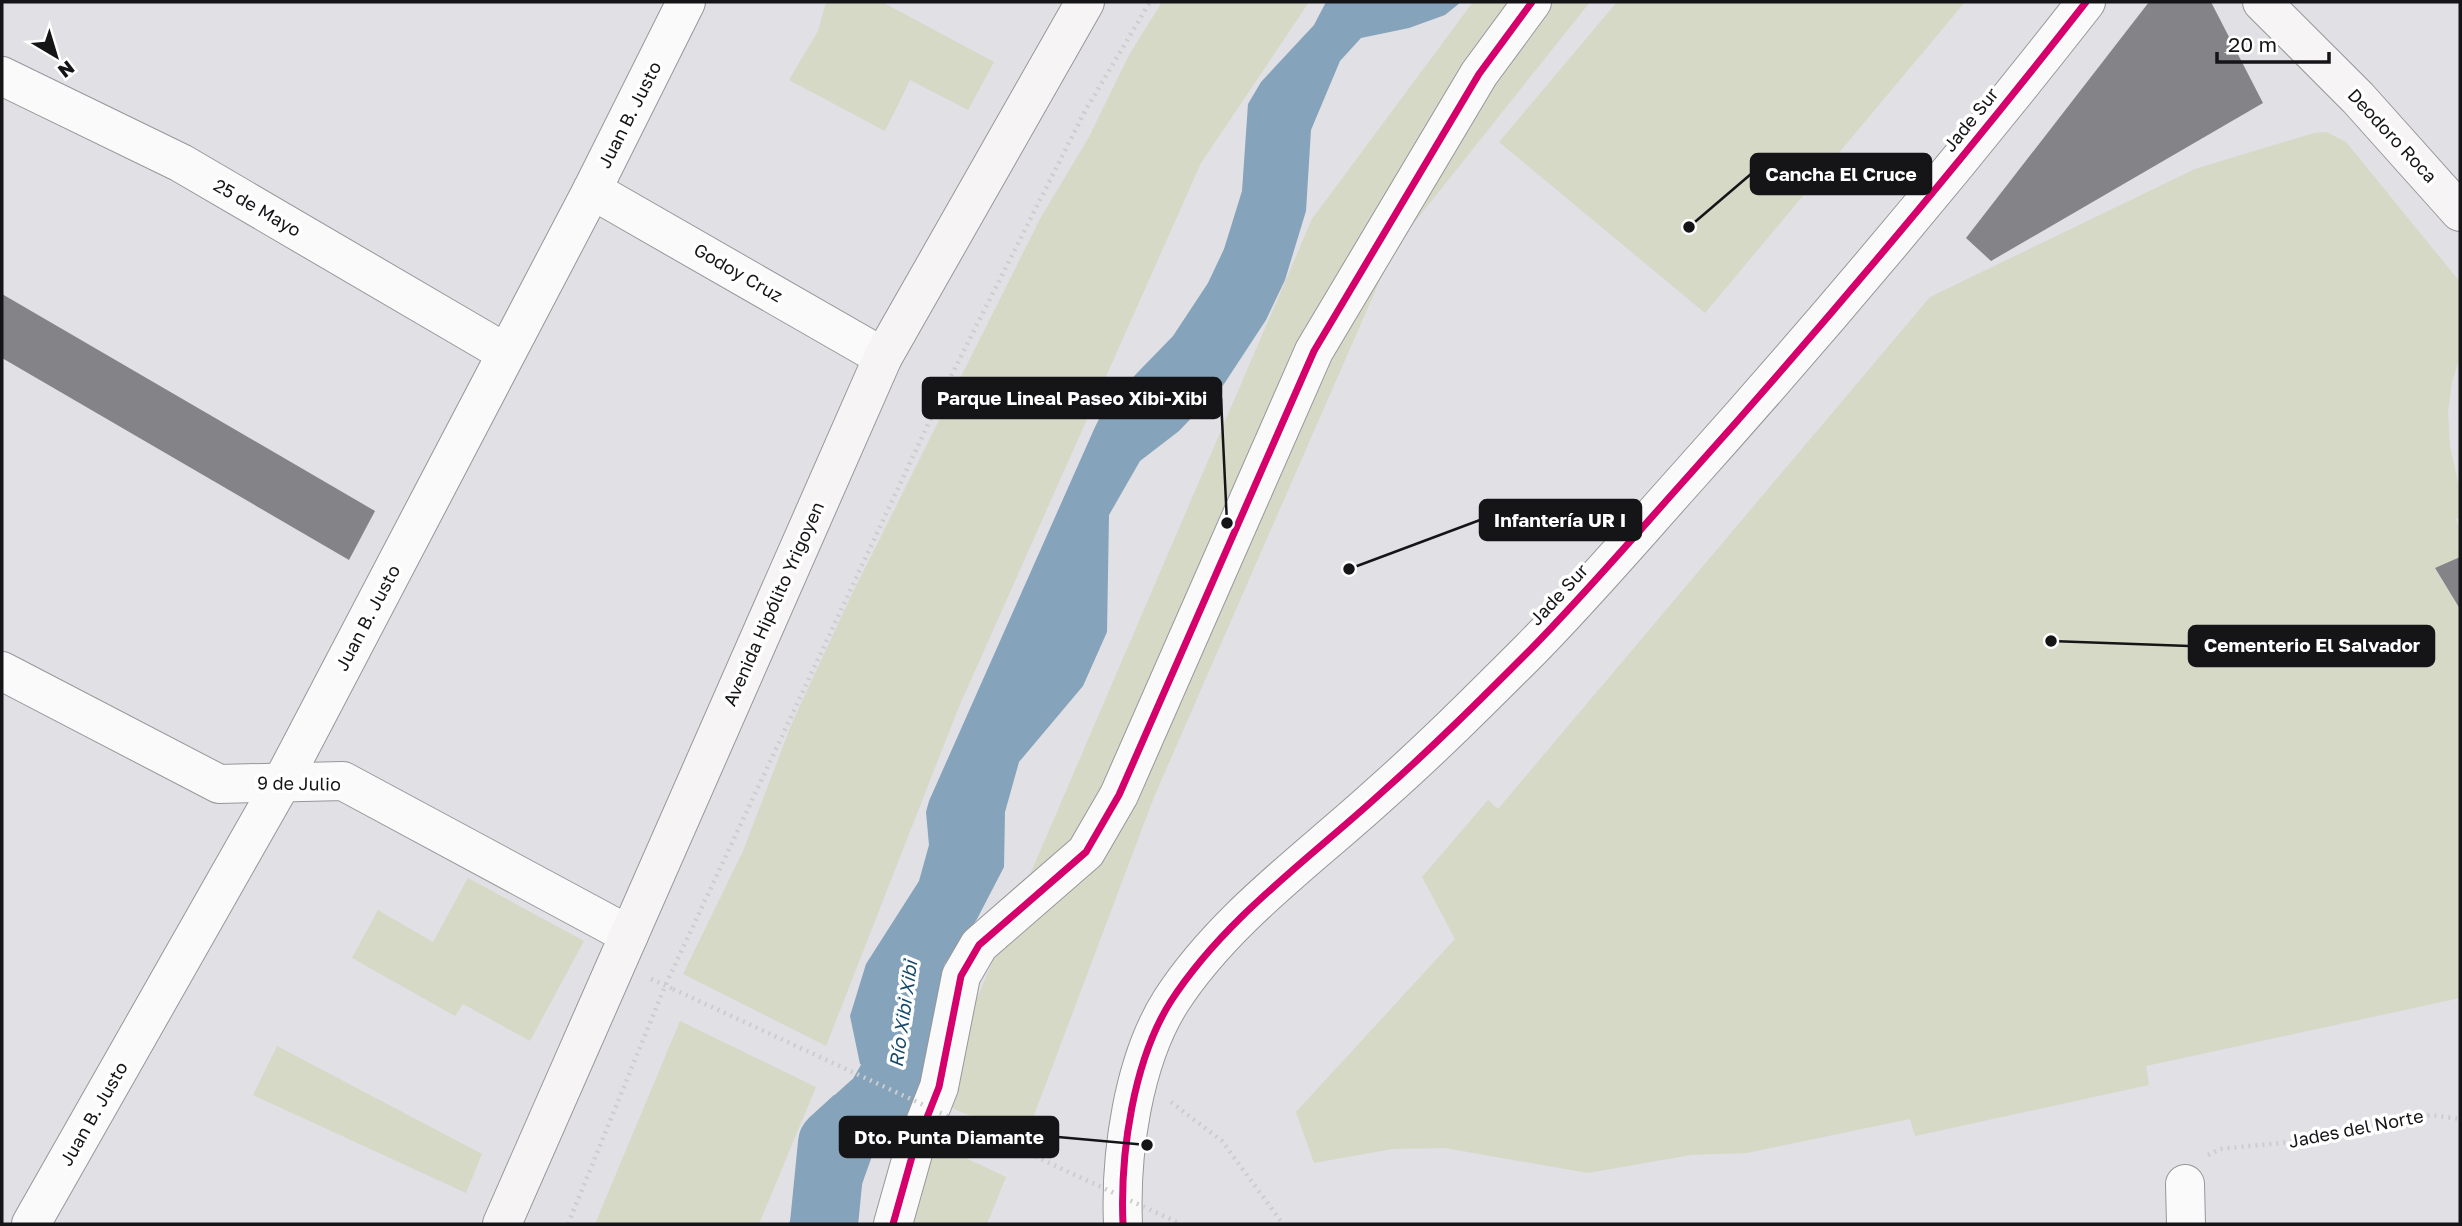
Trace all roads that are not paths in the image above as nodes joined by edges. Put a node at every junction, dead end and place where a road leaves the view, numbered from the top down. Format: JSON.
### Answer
{"nodes":[{"id":1,"x":686,"y":2,"type":"edge"},
{"id":2,"x":1085,"y":2,"type":"edge"},
{"id":3,"x":1532,"y":2,"type":"edge"},
{"id":4,"x":2086,"y":2,"type":"edge"},
{"id":5,"x":2262,"y":2,"type":"edge"},
{"id":6,"x":2,"y":76,"type":"edge"},
{"id":7,"x":592,"y":190,"type":"junction"},
{"id":8,"x":2460,"y":212,"type":"edge"},
{"id":9,"x":506,"y":353,"type":"junction"},
{"id":10,"x":883,"y":357,"type":"junction"},
{"id":11,"x":2,"y":671,"type":"edge"},
{"id":12,"x":282,"y":782,"type":"junction"},
{"id":13,"x":629,"y":935,"type":"junction"},
{"id":14,"x":2185,"y":1184,"type":"road end"},
{"id":15,"x":31,"y":1224,"type":"edge"},
{"id":16,"x":502,"y":1224,"type":"edge"},
{"id":17,"x":893,"y":1224,"type":"edge"},
{"id":18,"x":1123,"y":1224,"type":"edge"},
{"id":19,"x":2186,"y":1224,"type":"edge"}],
"edges":[{"from":1,"to":7,"type":"street","name":"Juan B. Justo"},
{"from":2,"to":10,"type":"main road","name":"Avenida Hipólito Yrigoyen"},
{"from":3,"to":17,"type":"street"},
{"from":4,"to":18,"type":"street","name":"Jade Sur"},
{"from":5,"to":8,"type":"main road","name":"Deodoro Roca"},
{"from":6,"to":9,"type":"street","name":"25 de Mayo"},
{"from":7,"to":9,"type":"street","name":"Juan B. Justo"},
{"from":7,"to":10,"type":"street","name":"Godoy Cruz"},
{"from":9,"to":12,"type":"street","name":"Juan B. Justo"},
{"from":10,"to":13,"type":"main road","name":"Avenida Hipólito Yrigoyen"},
{"from":11,"to":12,"type":"street","name":"9 de Julio"},
{"from":12,"to":13,"type":"street","name":"9 de Julio"},
{"from":12,"to":15,"type":"street","name":"Juan B. Justo"},
{"from":13,"to":16,"type":"main road","name":"Avenida Hipólito Yrigoyen"},
{"from":14,"to":19,"type":"street"}]}
